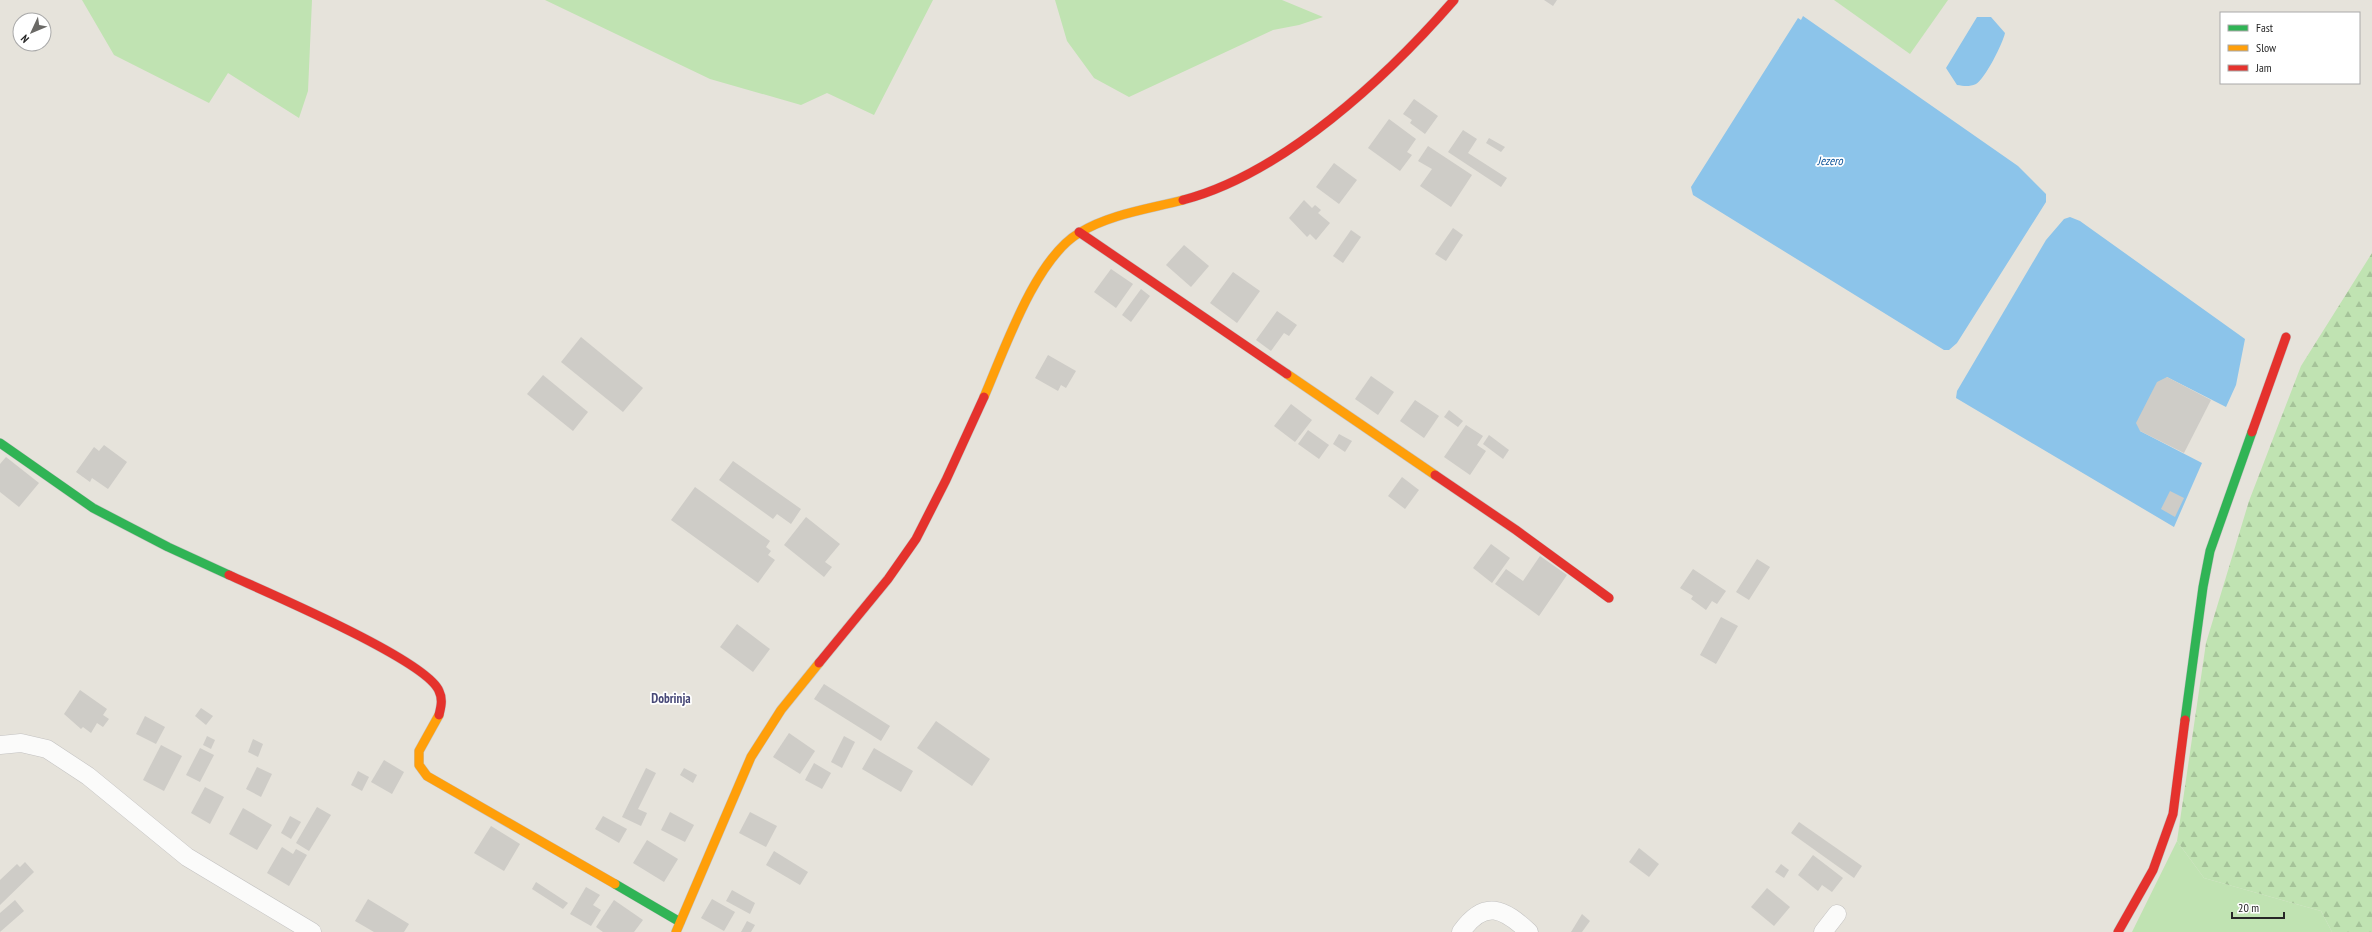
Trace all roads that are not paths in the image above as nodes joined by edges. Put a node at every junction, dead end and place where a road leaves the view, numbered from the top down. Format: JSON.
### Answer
{"nodes":[{"id":1,"x":1454,"y":0,"type":"edge"},
{"id":2,"x":1079,"y":232,"type":"junction"},
{"id":3,"x":2286,"y":337,"type":"dead end"},
{"id":4,"x":0,"y":443,"type":"edge"},
{"id":5,"x":1609,"y":598,"type":"dead end"},
{"id":6,"x":0,"y":745,"type":"edge"},
{"id":7,"x":1837,"y":914,"type":"dead end"},
{"id":8,"x":680,"y":922,"type":"junction"},
{"id":9,"x":312,"y":932,"type":"edge"},
{"id":10,"x":676,"y":932,"type":"edge"},
{"id":11,"x":1461,"y":932,"type":"edge"},
{"id":12,"x":1530,"y":932,"type":"edge"},
{"id":13,"x":1823,"y":932,"type":"edge"},
{"id":14,"x":2118,"y":932,"type":"edge"}],
"edges":[{"from":1,"to":2,"type":"street"},
{"from":2,"to":5,"type":"street"},
{"from":2,"to":8,"type":"street"},
{"from":3,"to":14,"type":"street"},
{"from":4,"to":8,"type":"street"},
{"from":6,"to":9,"type":"street"},
{"from":7,"to":13,"type":"street"},
{"from":8,"to":10,"type":"street"},
{"from":11,"to":12,"type":"street"}]}
